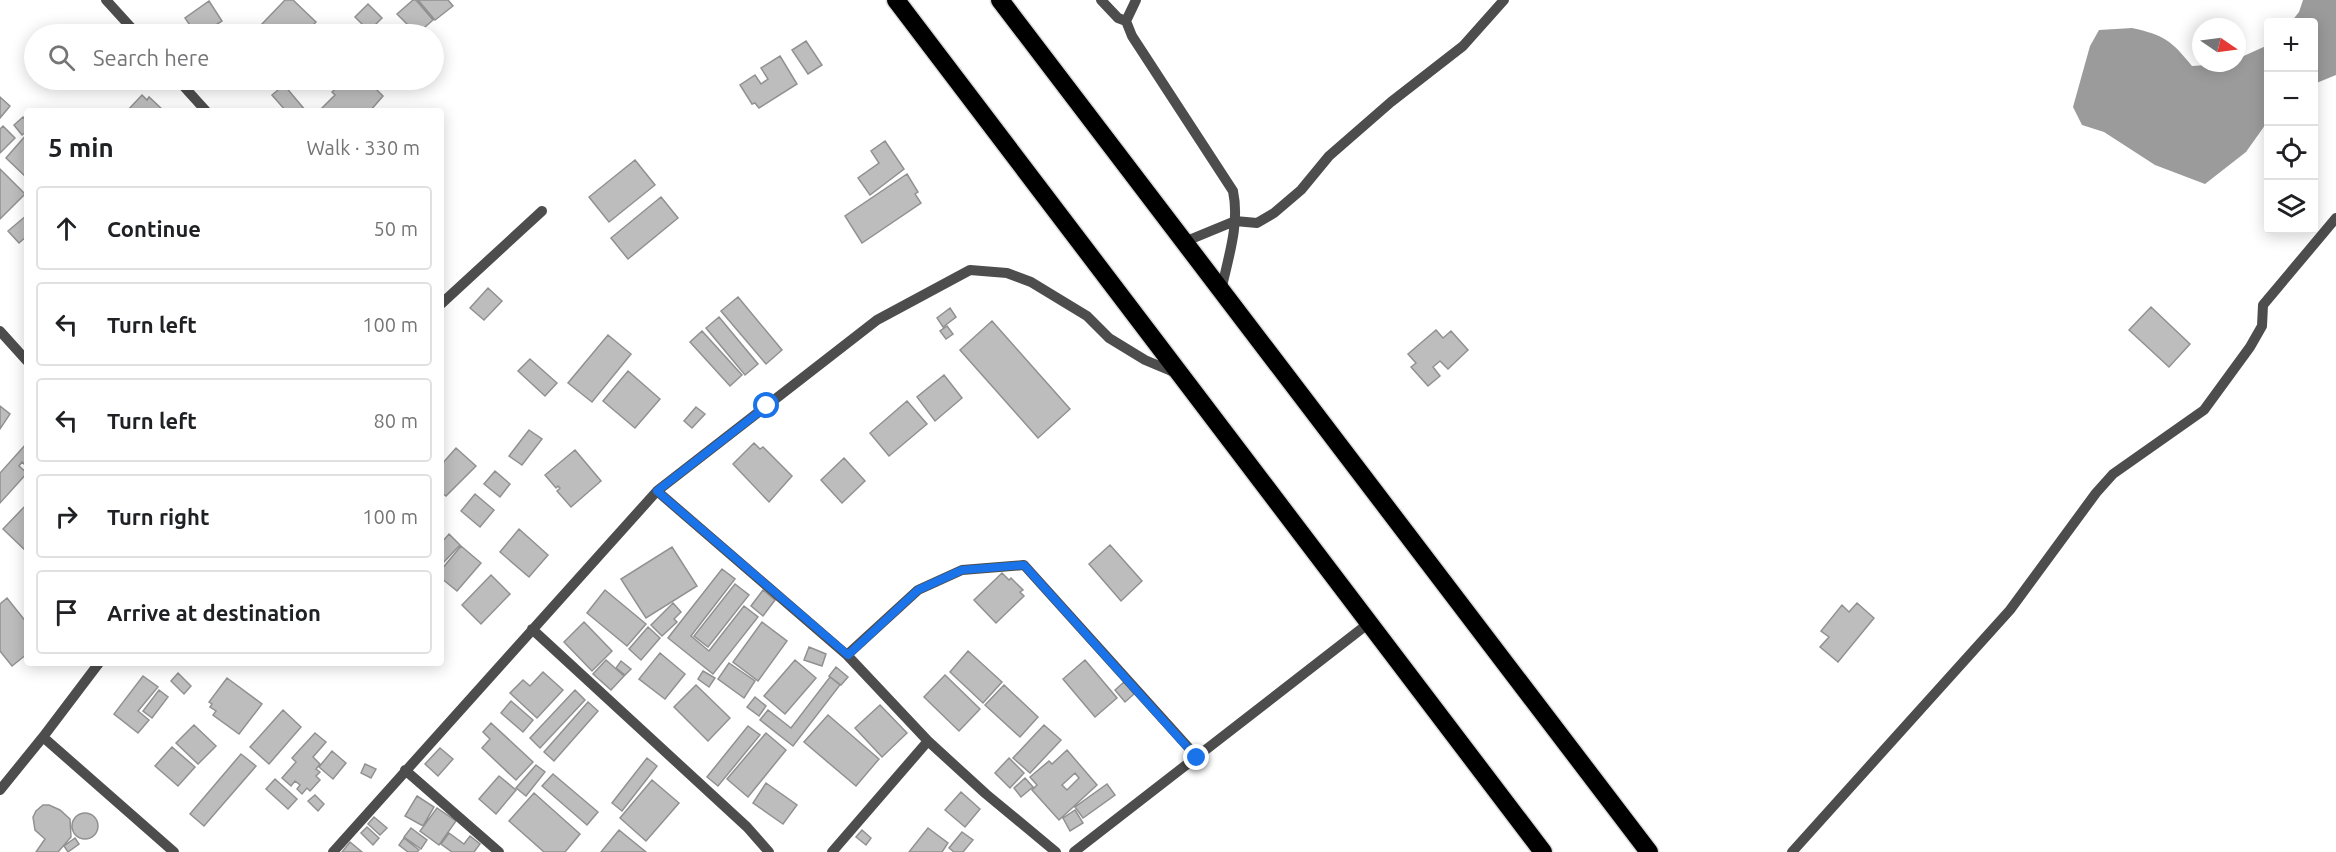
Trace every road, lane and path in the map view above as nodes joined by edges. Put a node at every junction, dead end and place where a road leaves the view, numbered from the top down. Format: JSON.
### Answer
{"nodes":[{"id":1,"x":106,"y":0,"type":"edge"},
{"id":2,"x":896,"y":0,"type":"edge"},
{"id":3,"x":1000,"y":0,"type":"edge"},
{"id":4,"x":1101,"y":0,"type":"edge"},
{"id":5,"x":1136,"y":0,"type":"edge"},
{"id":6,"x":1504,"y":0,"type":"edge"},
{"id":7,"x":1126,"y":21,"type":"junction"},
{"id":8,"x":128,"y":24,"type":"edge"},
{"id":9,"x":187,"y":90,"type":"edge"},
{"id":10,"x":203,"y":108,"type":"edge"},
{"id":11,"x":542,"y":211,"type":"dead end"},
{"id":12,"x":2336,"y":218,"type":"edge"},
{"id":13,"x":1235,"y":221,"type":"junction"},
{"id":14,"x":1184,"y":242,"type":"junction"},
{"id":15,"x":1221,"y":291,"type":"junction"},
{"id":16,"x":444,"y":301,"type":"edge"},
{"id":17,"x":0,"y":331,"type":"edge"},
{"id":18,"x":24,"y":358,"type":"edge"},
{"id":19,"x":1182,"y":376,"type":"junction"},
{"id":20,"x":657,"y":491,"type":"junction"},
{"id":21,"x":1369,"y":623,"type":"junction"},
{"id":22,"x":532,"y":629,"type":"junction"},
{"id":23,"x":848,"y":655,"type":"junction"},
{"id":24,"x":97,"y":666,"type":"edge"},
{"id":25,"x":43,"y":738,"type":"junction"},
{"id":26,"x":928,"y":741,"type":"junction"},
{"id":27,"x":1197,"y":758,"type":"junction"},
{"id":28,"x":405,"y":770,"type":"junction"},
{"id":29,"x":0,"y":790,"type":"edge"},
{"id":30,"x":174,"y":852,"type":"edge"},
{"id":31,"x":333,"y":852,"type":"edge"},
{"id":32,"x":499,"y":852,"type":"edge"},
{"id":33,"x":769,"y":852,"type":"edge"},
{"id":34,"x":832,"y":852,"type":"edge"},
{"id":35,"x":1056,"y":852,"type":"edge"},
{"id":36,"x":1074,"y":852,"type":"edge"},
{"id":37,"x":1543,"y":852,"type":"edge"},
{"id":38,"x":1649,"y":852,"type":"edge"},
{"id":39,"x":1792,"y":852,"type":"edge"}],
"edges":[{"from":1,"to":8,"type":"street"},
{"from":2,"to":19,"type":"highway"},
{"from":3,"to":14,"type":"highway"},
{"from":4,"to":7,"type":"street"},
{"from":5,"to":7,"type":"street"},
{"from":6,"to":13,"type":"street"},
{"from":7,"to":13,"type":"street"},
{"from":9,"to":10,"type":"street"},
{"from":11,"to":16,"type":"street"},
{"from":12,"to":39,"type":"street"},
{"from":13,"to":14,"type":"street"},
{"from":13,"to":15,"type":"street"},
{"from":14,"to":15,"type":"highway"},
{"from":15,"to":38,"type":"highway"},
{"from":17,"to":18,"type":"street"},
{"from":19,"to":20,"type":"street"},
{"from":19,"to":21,"type":"highway"},
{"from":20,"to":22,"type":"street"},
{"from":20,"to":23,"type":"street"},
{"from":21,"to":27,"type":"street"},
{"from":21,"to":37,"type":"highway"},
{"from":22,"to":28,"type":"street"},
{"from":22,"to":33,"type":"street"},
{"from":23,"to":26,"type":"street"},
{"from":23,"to":27,"type":"street"},
{"from":24,"to":25,"type":"street"},
{"from":25,"to":29,"type":"street"},
{"from":25,"to":30,"type":"street"},
{"from":26,"to":34,"type":"street"},
{"from":26,"to":35,"type":"street"},
{"from":27,"to":36,"type":"street"},
{"from":28,"to":31,"type":"street"},
{"from":28,"to":32,"type":"street"}]}
